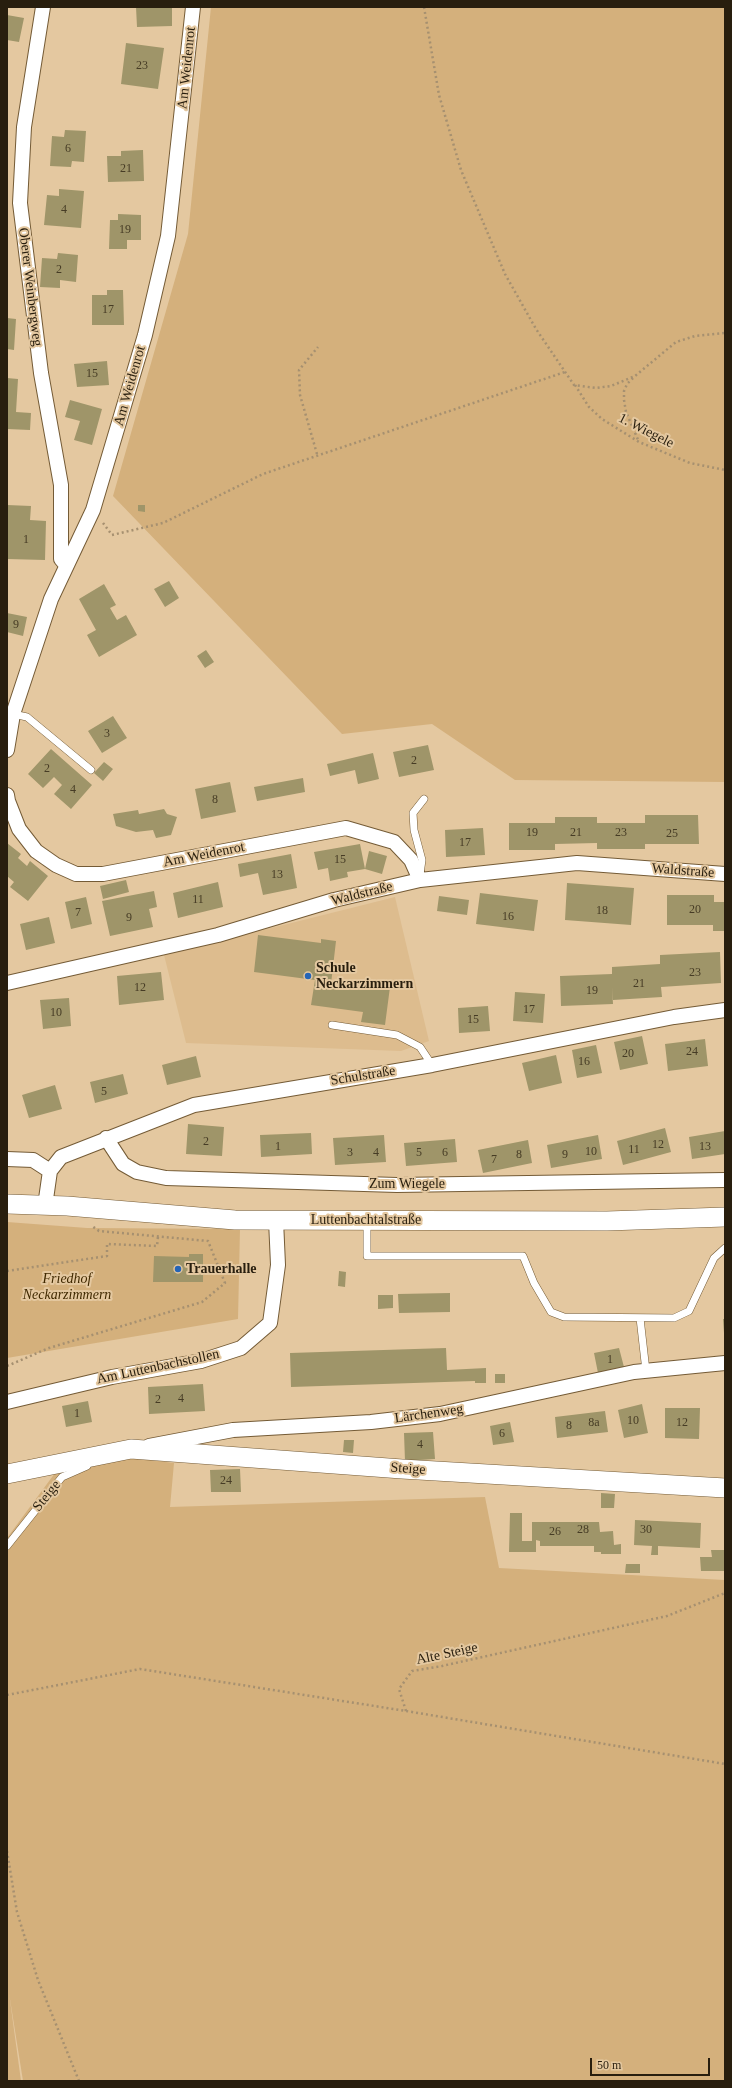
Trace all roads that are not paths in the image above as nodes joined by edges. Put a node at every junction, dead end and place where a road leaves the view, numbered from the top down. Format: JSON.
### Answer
{"nodes":[{"id":1,"x":42,"y":7,"type":"edge"},
{"id":2,"x":193,"y":7,"type":"edge"},
{"id":3,"x":66,"y":565,"type":"junction"},
{"id":4,"x":13,"y":714,"type":"junction"},
{"id":5,"x":7,"y":750,"type":"edge"},
{"id":6,"x":90,"y":770,"type":"dead end"},
{"id":7,"x":7,"y":795,"type":"edge"},
{"id":8,"x":424,"y":800,"type":"dead end"},
{"id":9,"x":725,"y":874,"type":"edge"},
{"id":10,"x":420,"y":880,"type":"junction"},
{"id":11,"x":7,"y":983,"type":"edge"},
{"id":12,"x":725,"y":1010,"type":"edge"},
{"id":13,"x":332,"y":1025,"type":"dead end"},
{"id":14,"x":432,"y":1065,"type":"junction"},
{"id":15,"x":106,"y":1138,"type":"junction"},
{"id":16,"x":7,"y":1159,"type":"edge"},
{"id":17,"x":50,"y":1171,"type":"junction"},
{"id":18,"x":725,"y":1180,"type":"edge"},
{"id":19,"x":7,"y":1204,"type":"edge"},
{"id":20,"x":45,"y":1206,"type":"junction"},
{"id":21,"x":725,"y":1217,"type":"edge"},
{"id":22,"x":276,"y":1220,"type":"junction"},
{"id":23,"x":368,"y":1220,"type":"junction"},
{"id":24,"x":725,"y":1248,"type":"edge"},
{"id":25,"x":640,"y":1318,"type":"junction"},
{"id":26,"x":725,"y":1363,"type":"edge"},
{"id":27,"x":646,"y":1371,"type":"junction"},
{"id":28,"x":7,"y":1402,"type":"edge"},
{"id":29,"x":131,"y":1449,"type":"junction"},
{"id":30,"x":93,"y":1456,"type":"junction"},
{"id":31,"x":7,"y":1474,"type":"edge"},
{"id":32,"x":725,"y":1488,"type":"edge"},
{"id":33,"x":7,"y":1546,"type":"edge"}],
"edges":[{"from":1,"to":3,"type":"street","name":"Oberer Weinbergweg"},
{"from":2,"to":3,"type":"street","name":"Am Weidenrot"},
{"from":3,"to":4,"type":"street","name":"Am Weidenrot"},
{"from":4,"to":5,"type":"street","name":"Am Weidenrot"},
{"from":4,"to":6,"type":"lane"},
{"from":7,"to":10,"type":"street","name":"Am Weidenrot"},
{"from":8,"to":10,"type":"lane"},
{"from":9,"to":10,"type":"street","name":"Waldstraße"},
{"from":10,"to":11,"type":"street","name":"Waldstraße"},
{"from":12,"to":14,"type":"street","name":"Schulstraße"},
{"from":13,"to":14,"type":"lane"},
{"from":14,"to":15,"type":"street","name":"Schulstraße"},
{"from":15,"to":17,"type":"street","name":"Schulstraße"},
{"from":15,"to":18,"type":"street","name":"Zum Wiegele"},
{"from":16,"to":17,"type":"street"},
{"from":17,"to":20,"type":"street"},
{"from":19,"to":20,"type":"street","name":"Luttenbachtalstraße"},
{"from":20,"to":22,"type":"street","name":"Luttenbachtalstraße"},
{"from":21,"to":23,"type":"street","name":"Luttenbachtalstraße"},
{"from":22,"to":23,"type":"street","name":"Luttenbachtalstraße"},
{"from":22,"to":28,"type":"street","name":"Am Luttenbachstollen"},
{"from":23,"to":25,"type":"lane"},
{"from":24,"to":25,"type":"lane"},
{"from":25,"to":27,"type":"lane"},
{"from":26,"to":27,"type":"street","name":"Lärchenweg"},
{"from":27,"to":29,"type":"street","name":"Lärchenweg"},
{"from":29,"to":30,"type":"street","name":"Steige"},
{"from":29,"to":32,"type":"street","name":"Steige"},
{"from":30,"to":31,"type":"street","name":"Steige"},
{"from":30,"to":33,"type":"lane","name":"Steige"}]}
